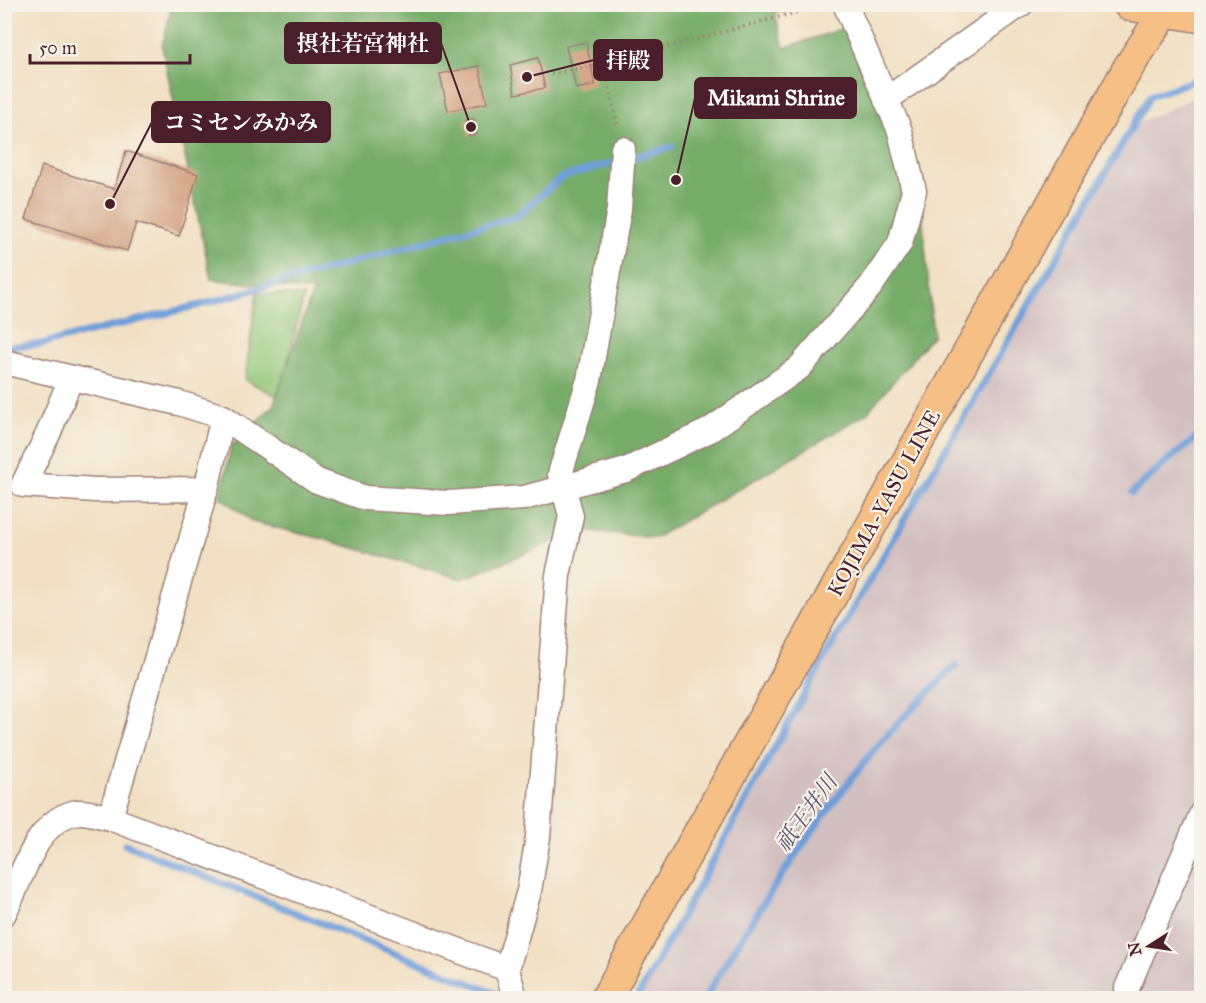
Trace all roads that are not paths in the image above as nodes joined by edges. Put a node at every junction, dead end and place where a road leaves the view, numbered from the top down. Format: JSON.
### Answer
{"nodes":[{"id":1,"x":845,"y":4,"type":"edge"},
{"id":2,"x":1021,"y":4,"type":"edge"},
{"id":3,"x":1130,"y":4,"type":"edge"},
{"id":4,"x":1168,"y":8,"type":"edge"},
{"id":5,"x":1202,"y":16,"type":"edge"},
{"id":6,"x":886,"y":100,"type":"junction"},
{"id":7,"x":623,"y":149,"type":"road end"},
{"id":8,"x":4,"y":362,"type":"edge"},
{"id":9,"x":71,"y":378,"type":"junction"},
{"id":10,"x":224,"y":417,"type":"junction"},
{"id":11,"x":563,"y":487,"type":"junction"},
{"id":12,"x":206,"y":489,"type":"junction"},
{"id":13,"x":1202,"y":813,"type":"edge"},
{"id":14,"x":110,"y":818,"type":"junction"},
{"id":15,"x":13,"y":874,"type":"edge"},
{"id":16,"x":4,"y":914,"type":"edge"},
{"id":17,"x":507,"y":969,"type":"junction"},
{"id":18,"x":1126,"y":988,"type":"dead end"},
{"id":19,"x":515,"y":999,"type":"edge"},
{"id":20,"x":606,"y":999,"type":"edge"}],
"edges":[{"from":1,"to":6,"type":"street"},
{"from":2,"to":6,"type":"street"},
{"from":3,"to":4,"type":"highway"},
{"from":4,"to":5,"type":"highway"},
{"from":4,"to":20,"type":"main road","name":"KOJIMA-YASU LINE"},
{"from":6,"to":11,"type":"street"},
{"from":7,"to":11,"type":"street"},
{"from":8,"to":9,"type":"street"},
{"from":9,"to":10,"type":"street"},
{"from":9,"to":12,"type":"street"},
{"from":10,"to":11,"type":"street"},
{"from":10,"to":12,"type":"street"},
{"from":11,"to":17,"type":"street"},
{"from":12,"to":14,"type":"street"},
{"from":13,"to":18,"type":"street"},
{"from":14,"to":15,"type":"street"},
{"from":14,"to":17,"type":"street"},
{"from":15,"to":16,"type":"street"},
{"from":17,"to":19,"type":"street"}]}
